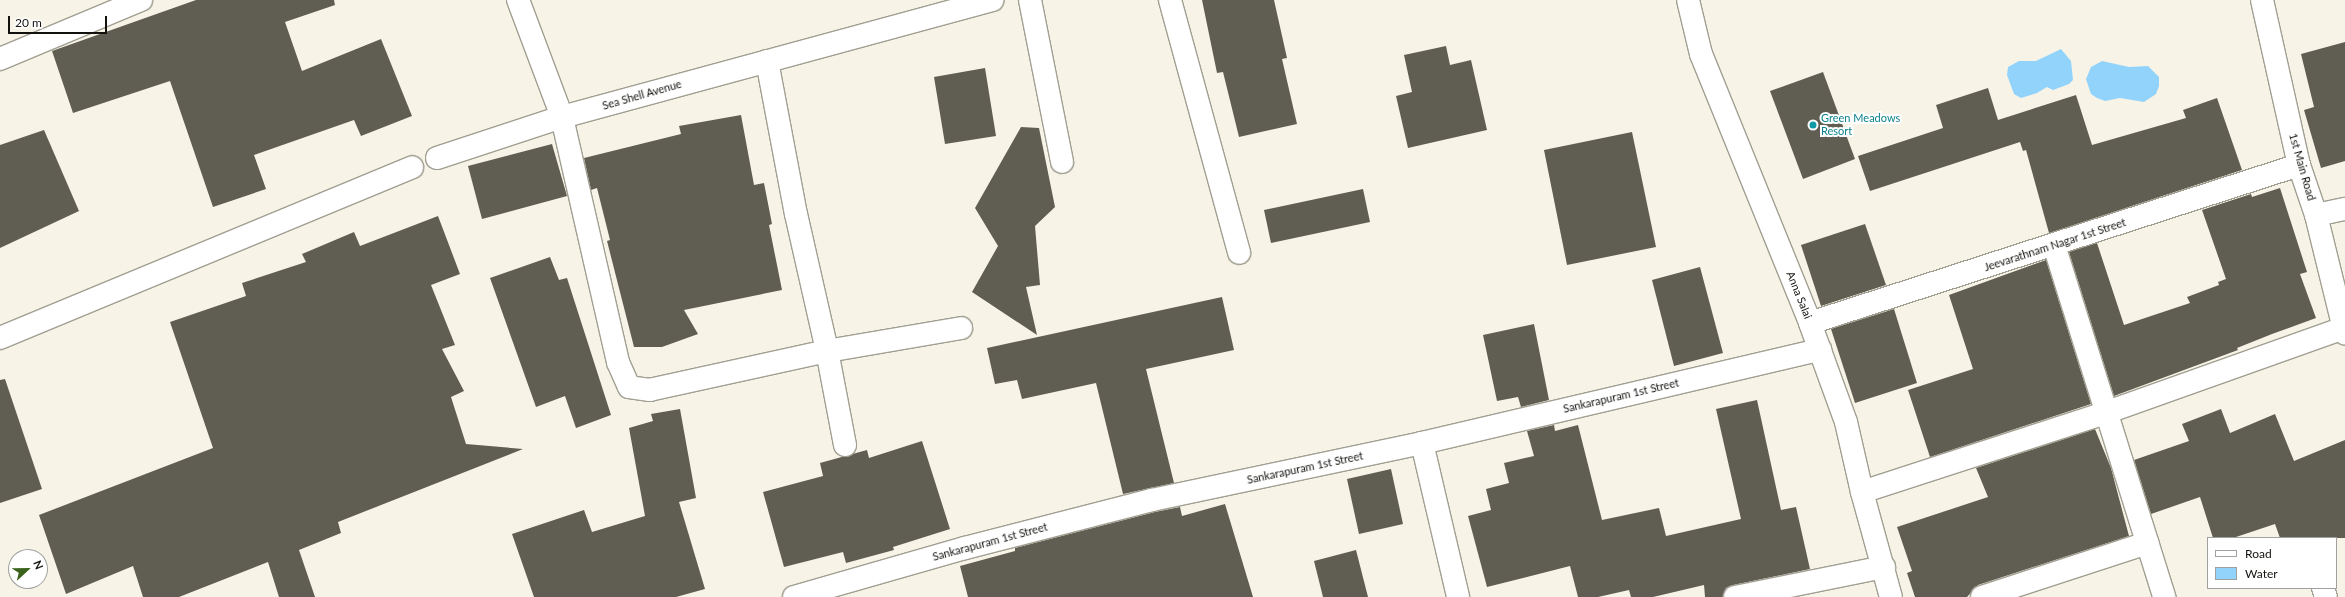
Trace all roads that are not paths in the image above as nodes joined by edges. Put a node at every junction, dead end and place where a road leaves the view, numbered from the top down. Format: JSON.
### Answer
{"nodes":[{"id":1,"x":141,"y":0,"type":"edge"},
{"id":2,"x":518,"y":0,"type":"edge"},
{"id":3,"x":992,"y":0,"type":"edge"},
{"id":4,"x":1030,"y":0,"type":"edge"},
{"id":5,"x":1170,"y":0,"type":"edge"},
{"id":6,"x":1688,"y":0,"type":"edge"},
{"id":7,"x":2262,"y":0,"type":"edge"},
{"id":8,"x":0,"y":59,"type":"edge"},
{"id":9,"x":767,"y":61,"type":"junction"},
{"id":10,"x":562,"y":117,"type":"junction"},
{"id":11,"x":437,"y":158,"type":"dead end"},
{"id":12,"x":1062,"y":162,"type":"dead end"},
{"id":13,"x":2299,"y":165,"type":"junction"},
{"id":14,"x":412,"y":167,"type":"dead end"},
{"id":15,"x":2345,"y":209,"type":"edge"},
{"id":16,"x":2316,"y":215,"type":"junction"},
{"id":17,"x":2054,"y":245,"type":"junction"},
{"id":18,"x":1239,"y":253,"type":"dead end"},
{"id":19,"x":1810,"y":322,"type":"junction"},
{"id":20,"x":961,"y":328,"type":"dead end"},
{"id":21,"x":2344,"y":331,"type":"edge"},
{"id":22,"x":0,"y":338,"type":"edge"},
{"id":23,"x":1820,"y":350,"type":"junction"},
{"id":24,"x":827,"y":351,"type":"junction"},
{"id":25,"x":2105,"y":413,"type":"junction"},
{"id":26,"x":1422,"y":442,"type":"junction"},
{"id":27,"x":845,"y":445,"type":"dead end"},
{"id":28,"x":1862,"y":492,"type":"junction"},
{"id":29,"x":2147,"y":543,"type":"junction"},
{"id":30,"x":1884,"y":567,"type":"junction"},
{"id":31,"x":794,"y":597,"type":"edge"},
{"id":32,"x":1458,"y":597,"type":"edge"},
{"id":33,"x":1735,"y":597,"type":"edge"},
{"id":34,"x":1891,"y":597,"type":"edge"},
{"id":35,"x":1982,"y":597,"type":"edge"},
{"id":36,"x":2164,"y":597,"type":"edge"}],
"edges":[{"from":1,"to":8,"type":"street"},
{"from":2,"to":10,"type":"street"},
{"from":3,"to":9,"type":"street","name":"Sea Shell Avenue"},
{"from":4,"to":12,"type":"street"},
{"from":5,"to":18,"type":"street"},
{"from":6,"to":19,"type":"street","name":"Anna Salai"},
{"from":7,"to":13,"type":"street","name":"1st Main Road"},
{"from":9,"to":10,"type":"street","name":"Sea Shell Avenue"},
{"from":9,"to":24,"type":"street"},
{"from":10,"to":11,"type":"street","name":"Sea Shell Avenue"},
{"from":10,"to":24,"type":"street"},
{"from":13,"to":16,"type":"street","name":"1st Main Road"},
{"from":13,"to":17,"type":"street","name":"Jeevarathnam Nagar 1st Street"},
{"from":14,"to":22,"type":"street"},
{"from":15,"to":16,"type":"street"},
{"from":16,"to":21,"type":"street","name":"1st Main Road"},
{"from":17,"to":19,"type":"street","name":"Jeevarathnam Nagar 1st Street"},
{"from":17,"to":25,"type":"street"},
{"from":19,"to":23,"type":"street","name":"Anna Salai"},
{"from":20,"to":24,"type":"street"},
{"from":21,"to":25,"type":"street"},
{"from":23,"to":26,"type":"street","name":"Sankarapuram 1st Street"},
{"from":23,"to":28,"type":"street","name":"Anna Salai"},
{"from":24,"to":27,"type":"street"},
{"from":25,"to":28,"type":"street"},
{"from":25,"to":29,"type":"street"},
{"from":26,"to":31,"type":"street","name":"Sankarapuram 1st Street"},
{"from":26,"to":32,"type":"street"},
{"from":28,"to":30,"type":"street","name":"Anna Salai"},
{"from":29,"to":35,"type":"street"},
{"from":29,"to":36,"type":"street"},
{"from":30,"to":33,"type":"street"},
{"from":30,"to":34,"type":"street","name":"Anna Salai"}]}
